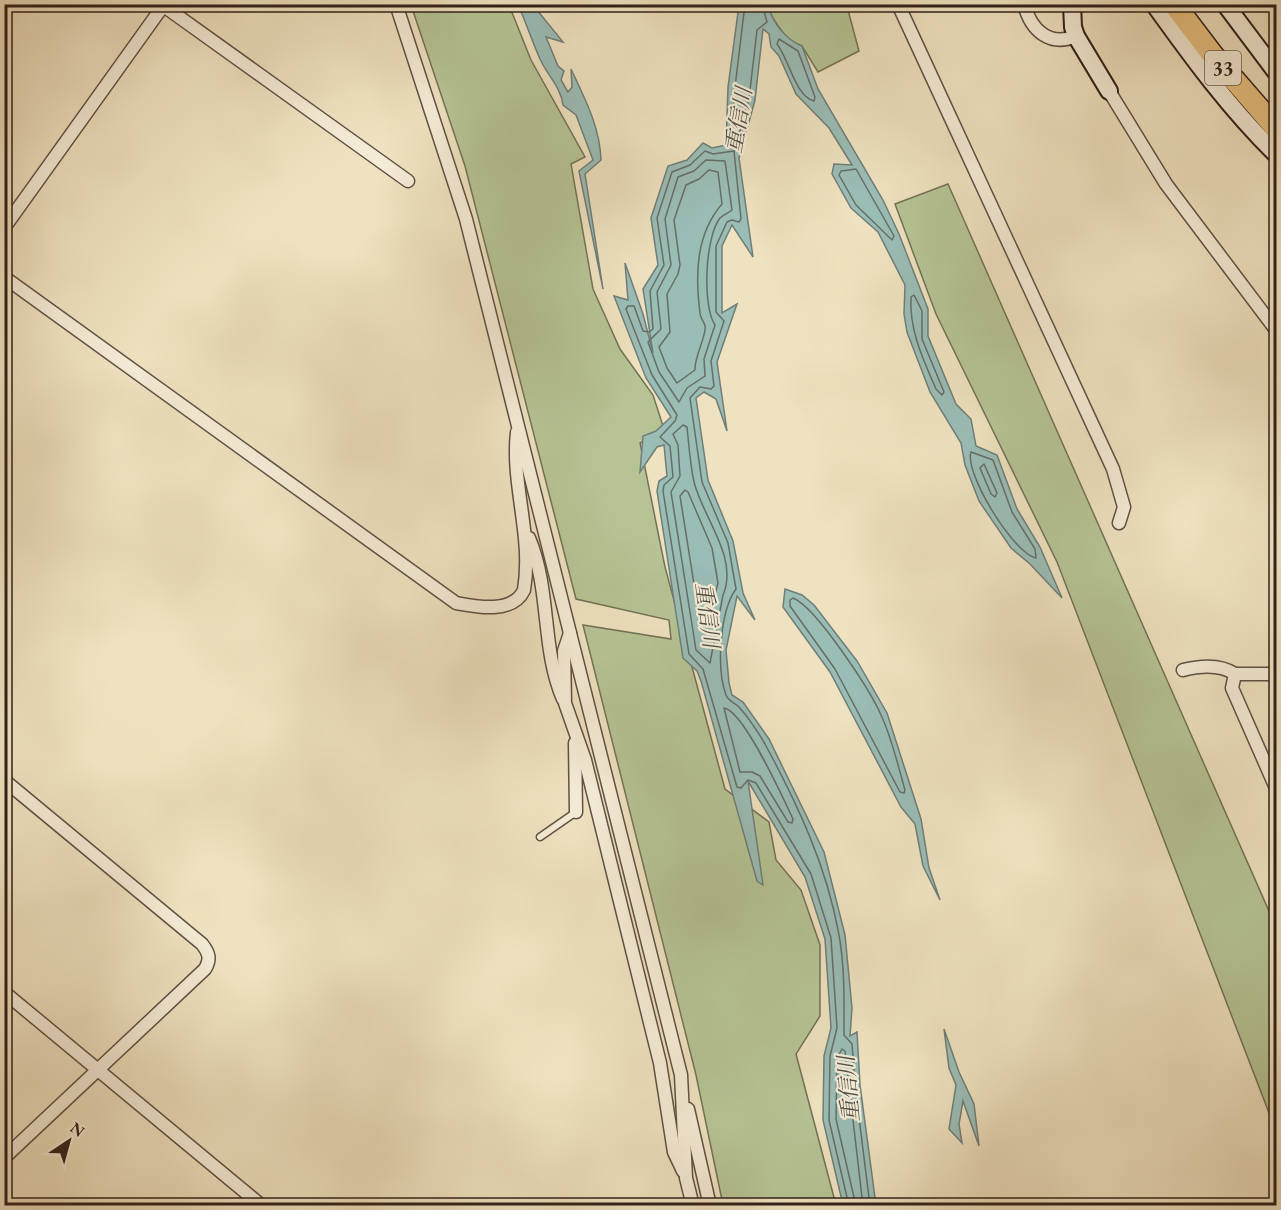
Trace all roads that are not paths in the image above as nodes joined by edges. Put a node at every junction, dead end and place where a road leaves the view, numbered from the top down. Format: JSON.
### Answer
{"nodes":[{"id":1,"x":396,"y":4,"type":"edge"},
{"id":2,"x":898,"y":4,"type":"edge"},
{"id":3,"x":1024,"y":4,"type":"edge"},
{"id":4,"x":1072,"y":4,"type":"edge"},
{"id":5,"x":1154,"y":4,"type":"edge"},
{"id":6,"x":1174,"y":4,"type":"edge"},
{"id":7,"x":1225,"y":4,"type":"edge"},
{"id":8,"x":162,"y":5,"type":"edge"},
{"id":9,"x":1076,"y":36,"type":"junction"},
{"id":10,"x":1276,"y":72,"type":"edge"},
{"id":11,"x":1109,"y":91,"type":"joint"},
{"id":12,"x":1276,"y":128,"type":"edge"},
{"id":13,"x":1276,"y":154,"type":"edge"},
{"id":14,"x":408,"y":181,"type":"dead end"},
{"id":15,"x":4,"y":228,"type":"edge"},
{"id":16,"x":4,"y":277,"type":"edge"},
{"id":17,"x":1276,"y":330,"type":"edge"},
{"id":18,"x":518,"y":424,"type":"junction"},
{"id":19,"x":1119,"y":523,"type":"dead end"},
{"id":20,"x":526,"y":532,"type":"junction"},
{"id":21,"x":570,"y":632,"type":"junction"},
{"id":22,"x":1183,"y":670,"type":"dead end"},
{"id":23,"x":1235,"y":674,"type":"junction"},
{"id":24,"x":1276,"y":674,"type":"edge"},
{"id":25,"x":565,"y":702,"type":"junction"},
{"id":26,"x":575,"y":736,"type":"junction"},
{"id":27,"x":4,"y":780,"type":"edge"},
{"id":28,"x":1276,"y":788,"type":"edge"},
{"id":29,"x":576,"y":812,"type":"joint"},
{"id":30,"x":540,"y":837,"type":"dead end"},
{"id":31,"x":4,"y":992,"type":"edge"},
{"id":32,"x":99,"y":1071,"type":"junction"},
{"id":33,"x":681,"y":1075,"type":"junction"},
{"id":34,"x":4,"y":1158,"type":"edge"},
{"id":35,"x":686,"y":1178,"type":"junction"},
{"id":36,"x":262,"y":1206,"type":"edge"},
{"id":37,"x":693,"y":1206,"type":"edge"},
{"id":38,"x":710,"y":1206,"type":"edge"}],
"edges":[{"from":1,"to":18,"type":"street"},
{"from":2,"to":19,"type":"street"},
{"from":3,"to":9,"type":"street"},
{"from":4,"to":9,"type":"main road"},
{"from":5,"to":13,"type":"main road"},
{"from":6,"to":12,"type":"highway","number":"33"},
{"from":7,"to":10,"type":"main road"},
{"from":8,"to":14,"type":"street"},
{"from":8,"to":15,"type":"street"},
{"from":9,"to":11,"type":"main road"},
{"from":11,"to":17,"type":"street"},
{"from":16,"to":20,"type":"street"},
{"from":18,"to":20,"type":"street"},
{"from":18,"to":21,"type":"street"},
{"from":20,"to":25,"type":"street"},
{"from":21,"to":25,"type":"street"},
{"from":21,"to":33,"type":"street"},
{"from":22,"to":23,"type":"street"},
{"from":23,"to":24,"type":"street"},
{"from":23,"to":28,"type":"street"},
{"from":25,"to":26,"type":"street"},
{"from":26,"to":29,"type":"street"},
{"from":26,"to":35,"type":"street"},
{"from":27,"to":32,"type":"street"},
{"from":29,"to":30,"type":"lane"},
{"from":31,"to":32,"type":"street"},
{"from":32,"to":34,"type":"street"},
{"from":32,"to":36,"type":"street"},
{"from":33,"to":35,"type":"street"},
{"from":33,"to":38,"type":"street"},
{"from":35,"to":37,"type":"street"}]}
